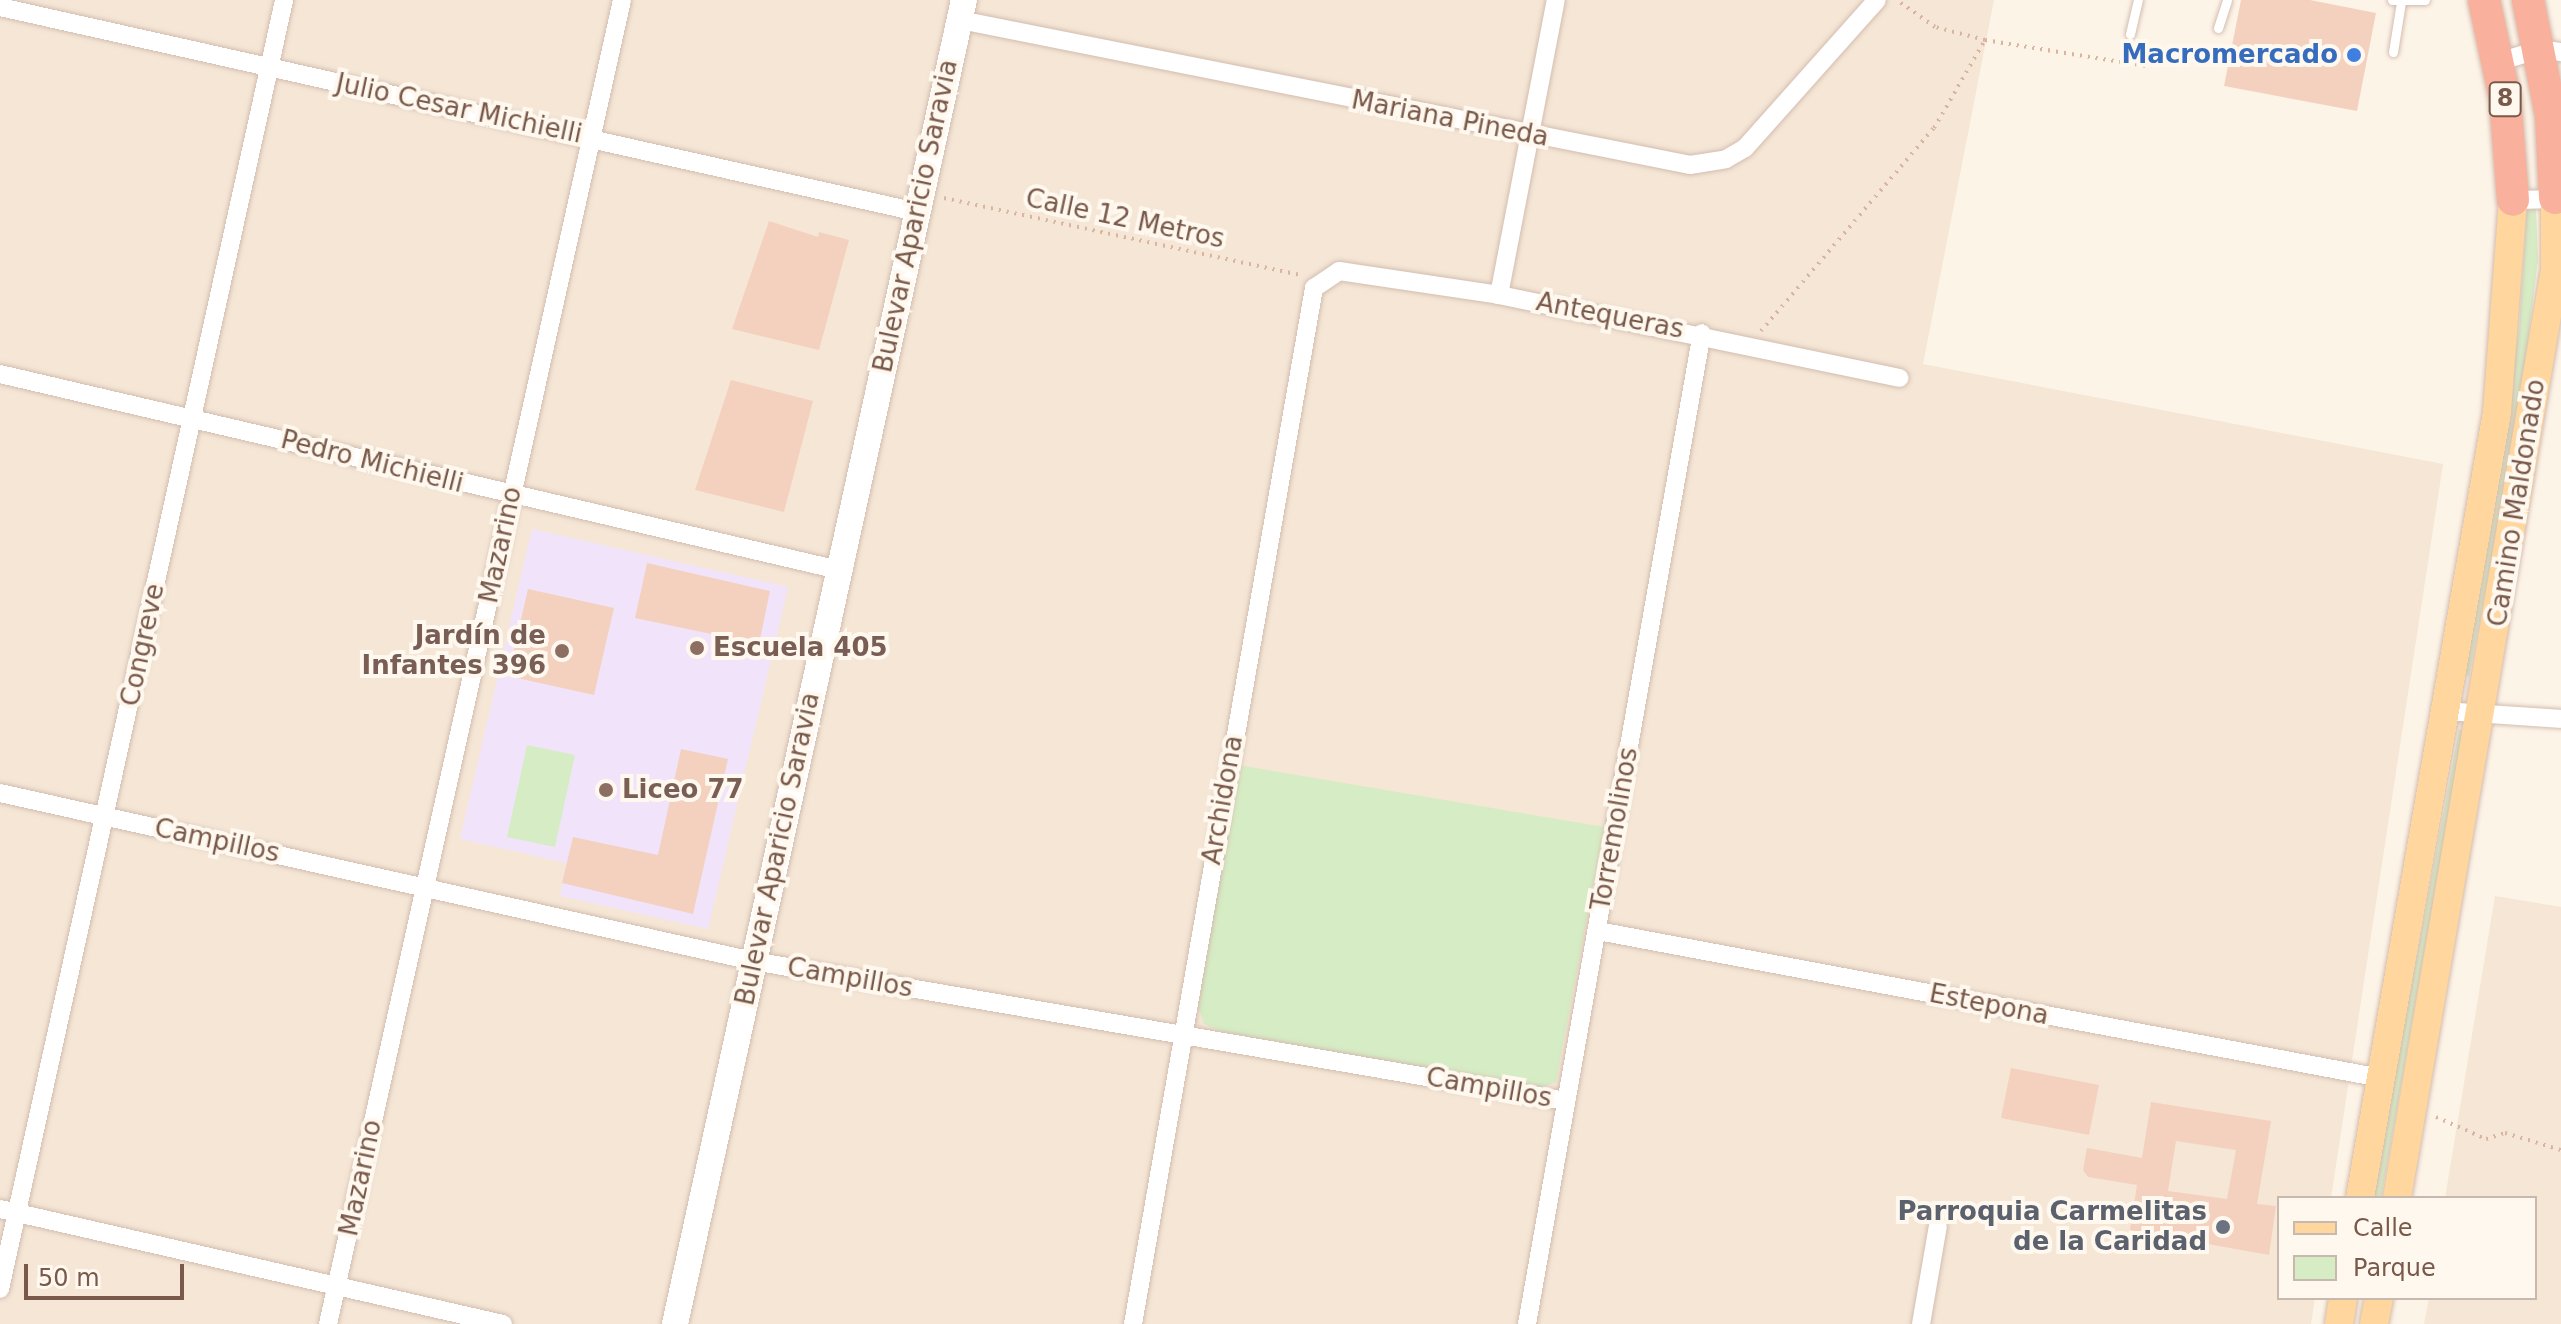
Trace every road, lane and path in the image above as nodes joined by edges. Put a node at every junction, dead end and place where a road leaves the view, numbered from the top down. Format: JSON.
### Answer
{"nodes":[{"id":1,"x":284,"y":0,"type":"edge"},
{"id":2,"x":622,"y":0,"type":"edge"},
{"id":3,"x":1556,"y":0,"type":"edge"},
{"id":4,"x":1877,"y":0,"type":"edge"},
{"id":5,"x":1898,"y":0,"type":"edge"},
{"id":6,"x":2138,"y":0,"type":"edge"},
{"id":7,"x":2227,"y":0,"type":"edge"},
{"id":8,"x":2425,"y":0,"type":"edge"},
{"id":9,"x":2484,"y":0,"type":"edge"},
{"id":10,"x":2528,"y":0,"type":"edge"},
{"id":11,"x":2396,"y":1,"type":"edge"},
{"id":12,"x":0,"y":7,"type":"edge"},
{"id":13,"x":962,"y":10,"type":"edge"},
{"id":14,"x":2218,"y":28,"type":"dead end"},
{"id":15,"x":2130,"y":34,"type":"dead end"},
{"id":16,"x":1985,"y":40,"type":"junction"},
{"id":17,"x":2551,"y":51,"type":"edge"},
{"id":18,"x":2393,"y":52,"type":"dead end"},
{"id":19,"x":2498,"y":62,"type":"junction"},
{"id":20,"x":2151,"y":67,"type":"dead end"},
{"id":21,"x":269,"y":69,"type":"junction"},
{"id":22,"x":2556,"y":108,"type":"edge"},
{"id":23,"x":1527,"y":135,"type":"junction"},
{"id":24,"x":591,"y":137,"type":"junction"},
{"id":25,"x":2558,"y":198,"type":"edge"},
{"id":26,"x":2513,"y":200,"type":"junction"},
{"id":27,"x":919,"y":202,"type":"junction"},
{"id":28,"x":1321,"y":279,"type":"junction"},
{"id":29,"x":1499,"y":295,"type":"junction"},
{"id":30,"x":1702,"y":333,"type":"junction"},
{"id":31,"x":1756,"y":344,"type":"junction"},
{"id":32,"x":0,"y":374,"type":"edge"},
{"id":33,"x":1899,"y":378,"type":"dead end"},
{"id":34,"x":191,"y":418,"type":"junction"},
{"id":35,"x":511,"y":496,"type":"junction"},
{"id":36,"x":839,"y":570,"type":"junction"},
{"id":37,"x":2444,"y":711,"type":"junction"},
{"id":38,"x":2482,"y":712,"type":"junction"},
{"id":39,"x":2561,"y":719,"type":"edge"},
{"id":40,"x":0,"y":793,"type":"edge"},
{"id":41,"x":107,"y":816,"type":"junction"},
{"id":42,"x":425,"y":887,"type":"junction"},
{"id":43,"x":1598,"y":931,"type":"junction"},
{"id":44,"x":753,"y":961,"type":"junction"},
{"id":45,"x":1183,"y":1035,"type":"junction"},
{"id":46,"x":2381,"y":1078,"type":"junction"},
{"id":47,"x":1566,"y":1101,"type":"junction"},
{"id":48,"x":2414,"y":1107,"type":"junction"},
{"id":49,"x":2561,"y":1150,"type":"edge"},
{"id":50,"x":2360,"y":1196,"type":"edge"},
{"id":51,"x":2397,"y":1196,"type":"edge"},
{"id":52,"x":8,"y":1210,"type":"edge"},
{"id":53,"x":1938,"y":1226,"type":"dead end"},
{"id":54,"x":337,"y":1284,"type":"junction"},
{"id":55,"x":0,"y":1289,"type":"edge"},
{"id":56,"x":2343,"y":1300,"type":"edge"},
{"id":57,"x":2379,"y":1300,"type":"edge"},
{"id":58,"x":328,"y":1324,"type":"edge"},
{"id":59,"x":503,"y":1324,"type":"edge"},
{"id":60,"x":675,"y":1324,"type":"edge"},
{"id":61,"x":1133,"y":1324,"type":"edge"},
{"id":62,"x":1527,"y":1324,"type":"edge"},
{"id":63,"x":1921,"y":1324,"type":"edge"},
{"id":64,"x":2339,"y":1324,"type":"edge"},
{"id":65,"x":2374,"y":1324,"type":"edge"}],
"edges":[{"from":1,"to":21,"type":"street","name":"Congreve"},
{"from":2,"to":24,"type":"street","name":"Mazarino"},
{"from":3,"to":23,"type":"street"},
{"from":4,"to":23,"type":"street","name":"Mariana Pineda"},
{"from":5,"to":16,"type":"path"},
{"from":6,"to":15,"type":"lane"},
{"from":7,"to":14,"type":"lane"},
{"from":8,"to":11,"type":"lane"},
{"from":9,"to":19,"type":"highway","number":"8"},
{"from":10,"to":17,"type":"highway","number":"8"},
{"from":11,"to":18,"type":"lane"},
{"from":12,"to":21,"type":"street","name":"Julio Cesar Michielli"},
{"from":13,"to":23,"type":"street","name":"Mariana Pineda"},
{"from":13,"to":27,"type":"street","name":"Bulevar Aparicio Saravia"},
{"from":16,"to":20,"type":"path"},
{"from":16,"to":31,"type":"path"},
{"from":17,"to":19,"type":"street"},
{"from":17,"to":22,"type":"highway","number":"8"},
{"from":19,"to":26,"type":"highway","number":"8"},
{"from":21,"to":24,"type":"street","name":"Julio Cesar Michielli"},
{"from":21,"to":34,"type":"street","name":"Congreve"},
{"from":22,"to":25,"type":"highway","number":"8"},
{"from":23,"to":29,"type":"street"},
{"from":24,"to":27,"type":"street","name":"Julio Cesar Michielli"},
{"from":24,"to":35,"type":"street","name":"Mazarino"},
{"from":25,"to":26,"type":"street"},
{"from":25,"to":38,"type":"main road","name":"Camino Maldonado"},
{"from":26,"to":37,"type":"main road","name":"Camino Maldonado"},
{"from":27,"to":28,"type":"path","name":"Calle 12 Metros"},
{"from":27,"to":36,"type":"street","name":"Bulevar Aparicio Saravia"},
{"from":28,"to":29,"type":"street","name":"Antequeras"},
{"from":28,"to":45,"type":"street","name":"Archidona"},
{"from":29,"to":30,"type":"street","name":"Antequeras"},
{"from":30,"to":31,"type":"street","name":"Antequeras"},
{"from":30,"to":43,"type":"street","name":"Torremolinos"},
{"from":31,"to":33,"type":"street","name":"Antequeras"},
{"from":32,"to":34,"type":"street","name":"Pedro Michielli"},
{"from":34,"to":35,"type":"street","name":"Pedro Michielli"},
{"from":34,"to":41,"type":"street","name":"Congreve"},
{"from":35,"to":36,"type":"street","name":"Pedro Michielli"},
{"from":35,"to":42,"type":"street","name":"Mazarino"},
{"from":36,"to":44,"type":"street","name":"Bulevar Aparicio Saravia"},
{"from":37,"to":38,"type":"street"},
{"from":37,"to":46,"type":"main road","name":"Camino Maldonado"},
{"from":38,"to":39,"type":"street"},
{"from":38,"to":48,"type":"main road","name":"Camino Maldonado"},
{"from":40,"to":41,"type":"street","name":"Campillos"},
{"from":41,"to":42,"type":"street","name":"Campillos"},
{"from":41,"to":52,"type":"street","name":"Congreve"},
{"from":42,"to":44,"type":"street","name":"Campillos"},
{"from":42,"to":54,"type":"street","name":"Mazarino"},
{"from":43,"to":46,"type":"street","name":"Estepona"},
{"from":43,"to":47,"type":"street","name":"Torremolinos"},
{"from":44,"to":45,"type":"street","name":"Campillos"},
{"from":44,"to":60,"type":"street","name":"Bulevar Aparicio Saravia"},
{"from":45,"to":47,"type":"street","name":"Campillos"},
{"from":45,"to":61,"type":"street","name":"Archidona"},
{"from":46,"to":50,"type":"main road","name":"Camino Maldonado"},
{"from":47,"to":62,"type":"street","name":"Torremolinos"},
{"from":48,"to":49,"type":"path"},
{"from":48,"to":51,"type":"main road","name":"Camino Maldonado"},
{"from":52,"to":54,"type":"street"},
{"from":52,"to":55,"type":"street","name":"Congreve"},
{"from":53,"to":63,"type":"street"},
{"from":54,"to":58,"type":"street","name":"Mazarino"},
{"from":54,"to":59,"type":"street"},
{"from":56,"to":64,"type":"main road"},
{"from":57,"to":65,"type":"main road"}]}
